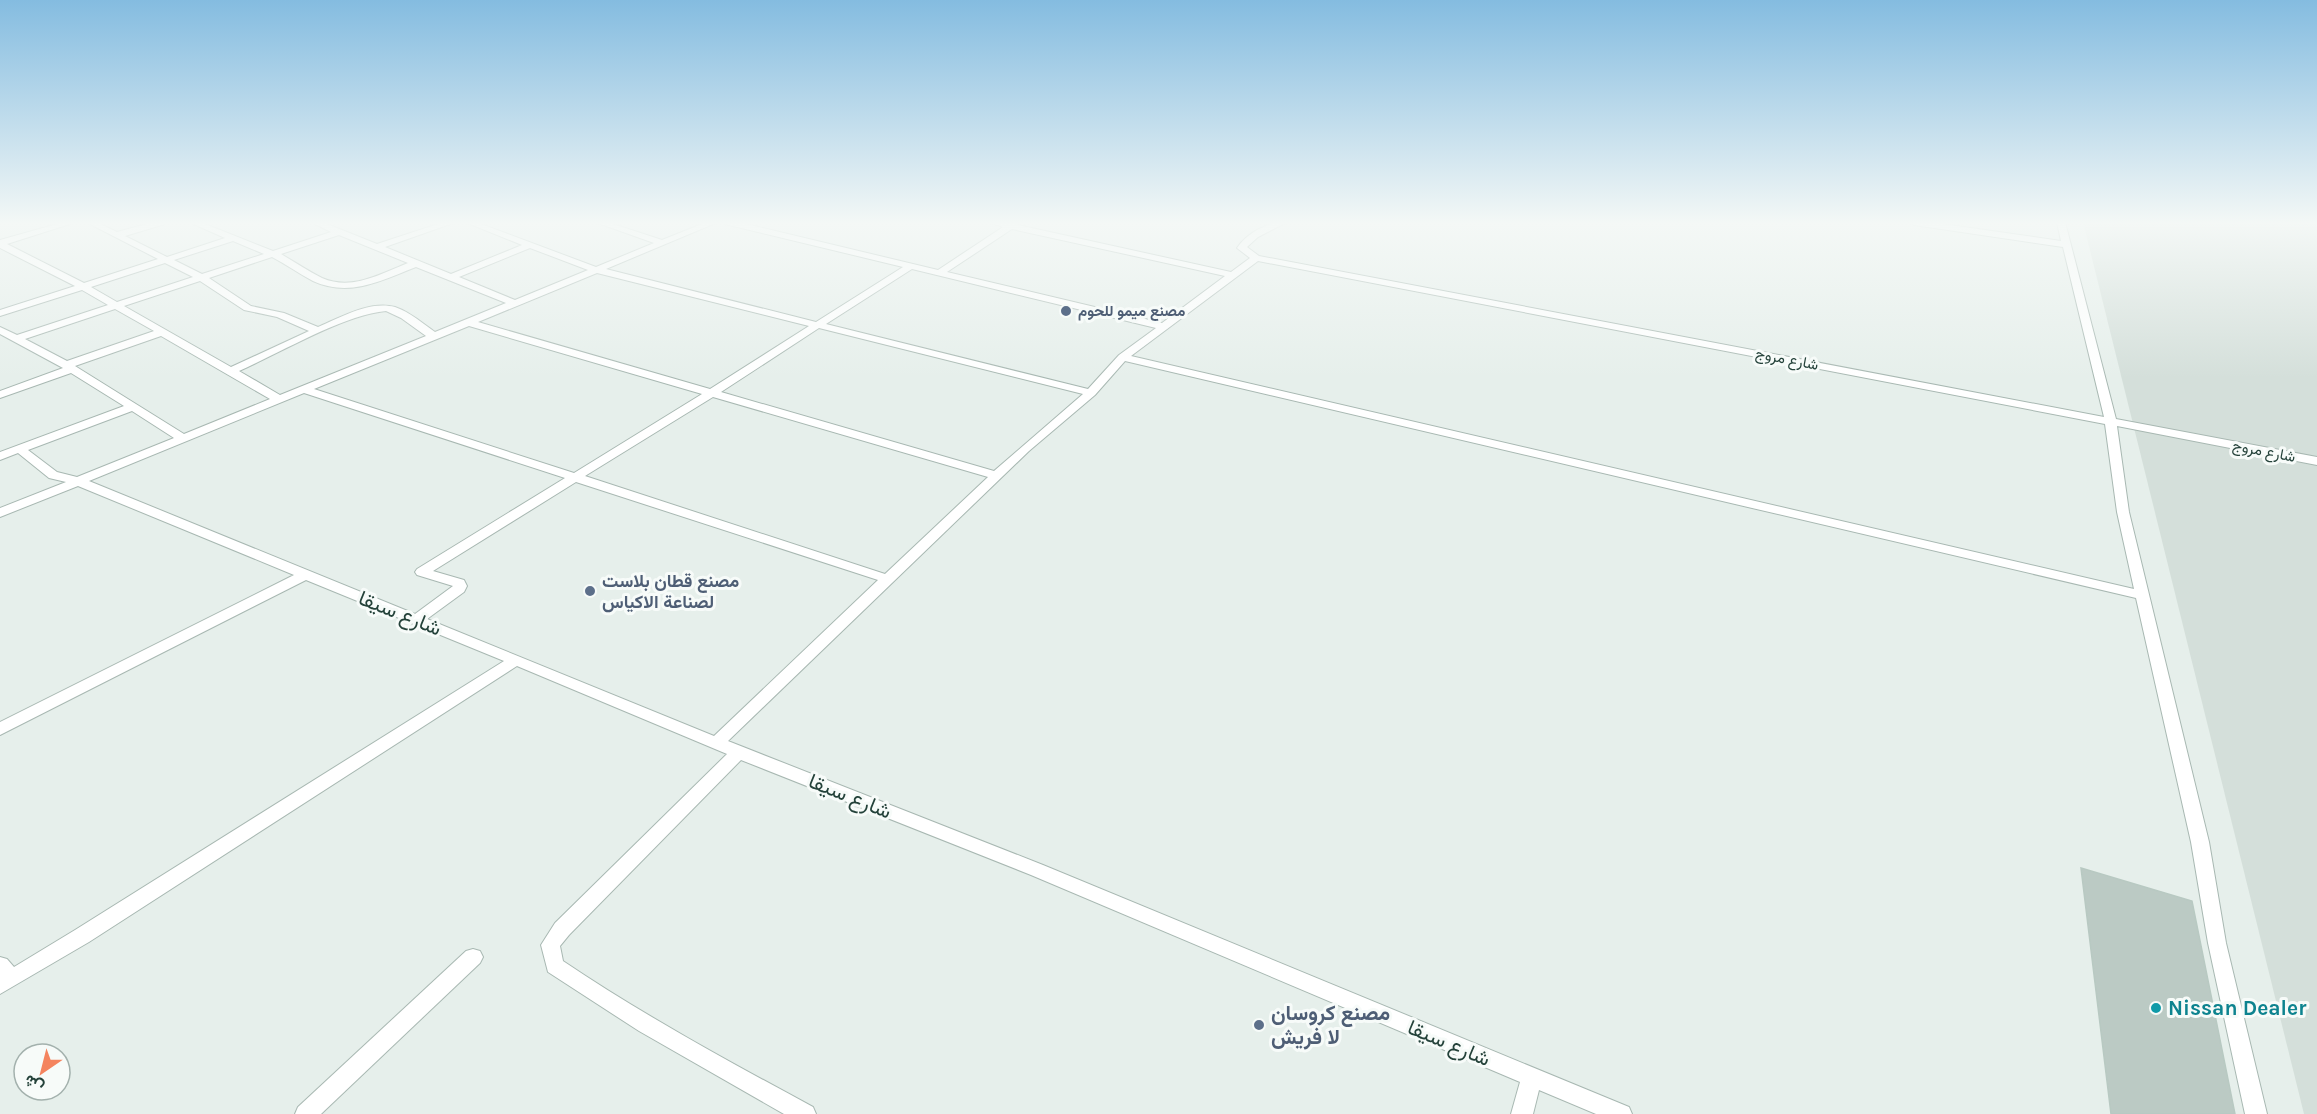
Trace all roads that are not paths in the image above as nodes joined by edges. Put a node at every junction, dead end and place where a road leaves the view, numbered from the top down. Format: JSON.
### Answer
{"nodes":[{"id":1,"x":59,"y":274,"type":"edge"},
{"id":2,"x":120,"y":274,"type":"edge"},
{"id":3,"x":195,"y":274,"type":"edge"},
{"id":4,"x":210,"y":274,"type":"edge"},
{"id":5,"x":308,"y":274,"type":"edge"},
{"id":6,"x":387,"y":274,"type":"edge"},
{"id":7,"x":440,"y":274,"type":"edge"},
{"id":8,"x":459,"y":274,"type":"edge"},
{"id":9,"x":587,"y":274,"type":"edge"},
{"id":10,"x":613,"y":274,"type":"edge"},
{"id":11,"x":898,"y":274,"type":"edge"},
{"id":12,"x":954,"y":274,"type":"edge"},
{"id":13,"x":1228,"y":274,"type":"edge"},
{"id":14,"x":1339,"y":274,"type":"edge"},
{"id":15,"x":2074,"y":274,"type":"edge"},
{"id":16,"x":1232,"y":275,"type":"joint"},
{"id":17,"x":201,"y":277,"type":"junction"},
{"id":18,"x":449,"y":278,"type":"junction"},
{"id":19,"x":82,"y":286,"type":"junction"},
{"id":20,"x":514,"y":303,"type":"junction"},
{"id":21,"x":116,"y":305,"type":"junction"},
{"id":22,"x":0,"y":313,"type":"edge"},
{"id":23,"x":467,"y":322,"type":"junction"},
{"id":24,"x":819,"y":325,"type":"junction"},
{"id":25,"x":1165,"y":327,"type":"junction"},
{"id":26,"x":0,"y":330,"type":"edge"},
{"id":27,"x":318,"y":331,"type":"junction"},
{"id":28,"x":162,"y":332,"type":"junction"},
{"id":29,"x":434,"y":336,"type":"junction"},
{"id":30,"x":14,"y":339,"type":"junction"},
{"id":31,"x":1123,"y":357,"type":"junction"},
{"id":32,"x":69,"y":367,"type":"junction"},
{"id":33,"x":231,"y":371,"type":"junction"},
{"id":34,"x":303,"y":389,"type":"junction"},
{"id":35,"x":711,"y":393,"type":"junction"},
{"id":36,"x":1091,"y":393,"type":"junction"},
{"id":37,"x":0,"y":395,"type":"edge"},
{"id":38,"x":279,"y":399,"type":"junction"},
{"id":39,"x":134,"y":406,"type":"junction"},
{"id":40,"x":2111,"y":422,"type":"junction"},
{"id":41,"x":183,"y":438,"type":"junction"},
{"id":42,"x":7,"y":451,"type":"edge"},
{"id":43,"x":2317,"y":461,"type":"edge"},
{"id":44,"x":996,"y":475,"type":"junction"},
{"id":45,"x":576,"y":477,"type":"junction"},
{"id":46,"x":78,"y":481,"type":"junction"},
{"id":47,"x":0,"y":513,"type":"edge"},
{"id":48,"x":305,"y":575,"type":"junction"},
{"id":49,"x":888,"y":579,"type":"junction"},
{"id":50,"x":2142,"y":595,"type":"junction"},
{"id":51,"x":416,"y":620,"type":"junction"},
{"id":52,"x":516,"y":660,"type":"junction"},
{"id":53,"x":0,"y":729,"type":"edge"},
{"id":54,"x":716,"y":743,"type":"junction"},
{"id":55,"x":739,"y":752,"type":"junction"},
{"id":56,"x":473,"y":957,"type":"dead end"},
{"id":57,"x":4,"y":976,"type":"edge"},
{"id":58,"x":1532,"y":1077,"type":"junction"},
{"id":59,"x":306,"y":1114,"type":"edge"},
{"id":60,"x":805,"y":1114,"type":"edge"},
{"id":61,"x":1522,"y":1114,"type":"edge"},
{"id":62,"x":1621,"y":1114,"type":"edge"},
{"id":63,"x":2256,"y":1114,"type":"edge"}],
"edges":[{"from":1,"to":19,"type":"street"},
{"from":2,"to":19,"type":"street"},
{"from":3,"to":17,"type":"street"},
{"from":4,"to":17,"type":"street"},
{"from":5,"to":6,"type":"street"},
{"from":7,"to":18,"type":"street"},
{"from":8,"to":18,"type":"street"},
{"from":9,"to":20,"type":"street"},
{"from":10,"to":24,"type":"street"},
{"from":11,"to":24,"type":"street"},
{"from":12,"to":25,"type":"street"},
{"from":13,"to":16,"type":"street"},
{"from":14,"to":40,"type":"street","name":"شارع مروج"},
{"from":15,"to":40,"type":"street"},
{"from":16,"to":25,"type":"street"},
{"from":17,"to":21,"type":"street"},
{"from":17,"to":27,"type":"street"},
{"from":18,"to":20,"type":"street"},
{"from":19,"to":21,"type":"street"},
{"from":19,"to":22,"type":"street"},
{"from":20,"to":23,"type":"street"},
{"from":21,"to":28,"type":"street"},
{"from":21,"to":30,"type":"street"},
{"from":23,"to":29,"type":"street"},
{"from":23,"to":35,"type":"street"},
{"from":24,"to":35,"type":"street"},
{"from":24,"to":36,"type":"street"},
{"from":25,"to":31,"type":"street"},
{"from":26,"to":30,"type":"street"},
{"from":27,"to":29,"type":"street"},
{"from":27,"to":33,"type":"street"},
{"from":28,"to":32,"type":"street"},
{"from":28,"to":33,"type":"street"},
{"from":29,"to":34,"type":"street"},
{"from":30,"to":32,"type":"street"},
{"from":31,"to":36,"type":"street"},
{"from":31,"to":50,"type":"street"},
{"from":32,"to":37,"type":"street"},
{"from":32,"to":39,"type":"street"},
{"from":33,"to":38,"type":"street"},
{"from":34,"to":38,"type":"street"},
{"from":34,"to":45,"type":"street"},
{"from":35,"to":44,"type":"street"},
{"from":35,"to":45,"type":"street"},
{"from":36,"to":44,"type":"street"},
{"from":38,"to":41,"type":"street"},
{"from":39,"to":41,"type":"street"},
{"from":39,"to":42,"type":"street"},
{"from":40,"to":43,"type":"street","name":"شارع مروج"},
{"from":40,"to":50,"type":"street"},
{"from":41,"to":46,"type":"street"},
{"from":42,"to":46,"type":"street","name":"شارع سيقا"},
{"from":44,"to":49,"type":"street"},
{"from":45,"to":49,"type":"street"},
{"from":45,"to":51,"type":"street"},
{"from":46,"to":47,"type":"street"},
{"from":46,"to":48,"type":"street","name":"شارع سيقا"},
{"from":48,"to":51,"type":"street","name":"شارع سيقا"},
{"from":48,"to":53,"type":"street"},
{"from":49,"to":54,"type":"street"},
{"from":50,"to":63,"type":"street"},
{"from":51,"to":52,"type":"street","name":"شارع سيقا"},
{"from":52,"to":54,"type":"street","name":"شارع سيقا"},
{"from":52,"to":57,"type":"street"},
{"from":54,"to":55,"type":"street","name":"شارع سيقا"},
{"from":55,"to":58,"type":"street","name":"شارع سيقا"},
{"from":55,"to":60,"type":"street"},
{"from":56,"to":59,"type":"street"},
{"from":58,"to":61,"type":"street"},
{"from":58,"to":62,"type":"street","name":"شارع سيقا"}]}
